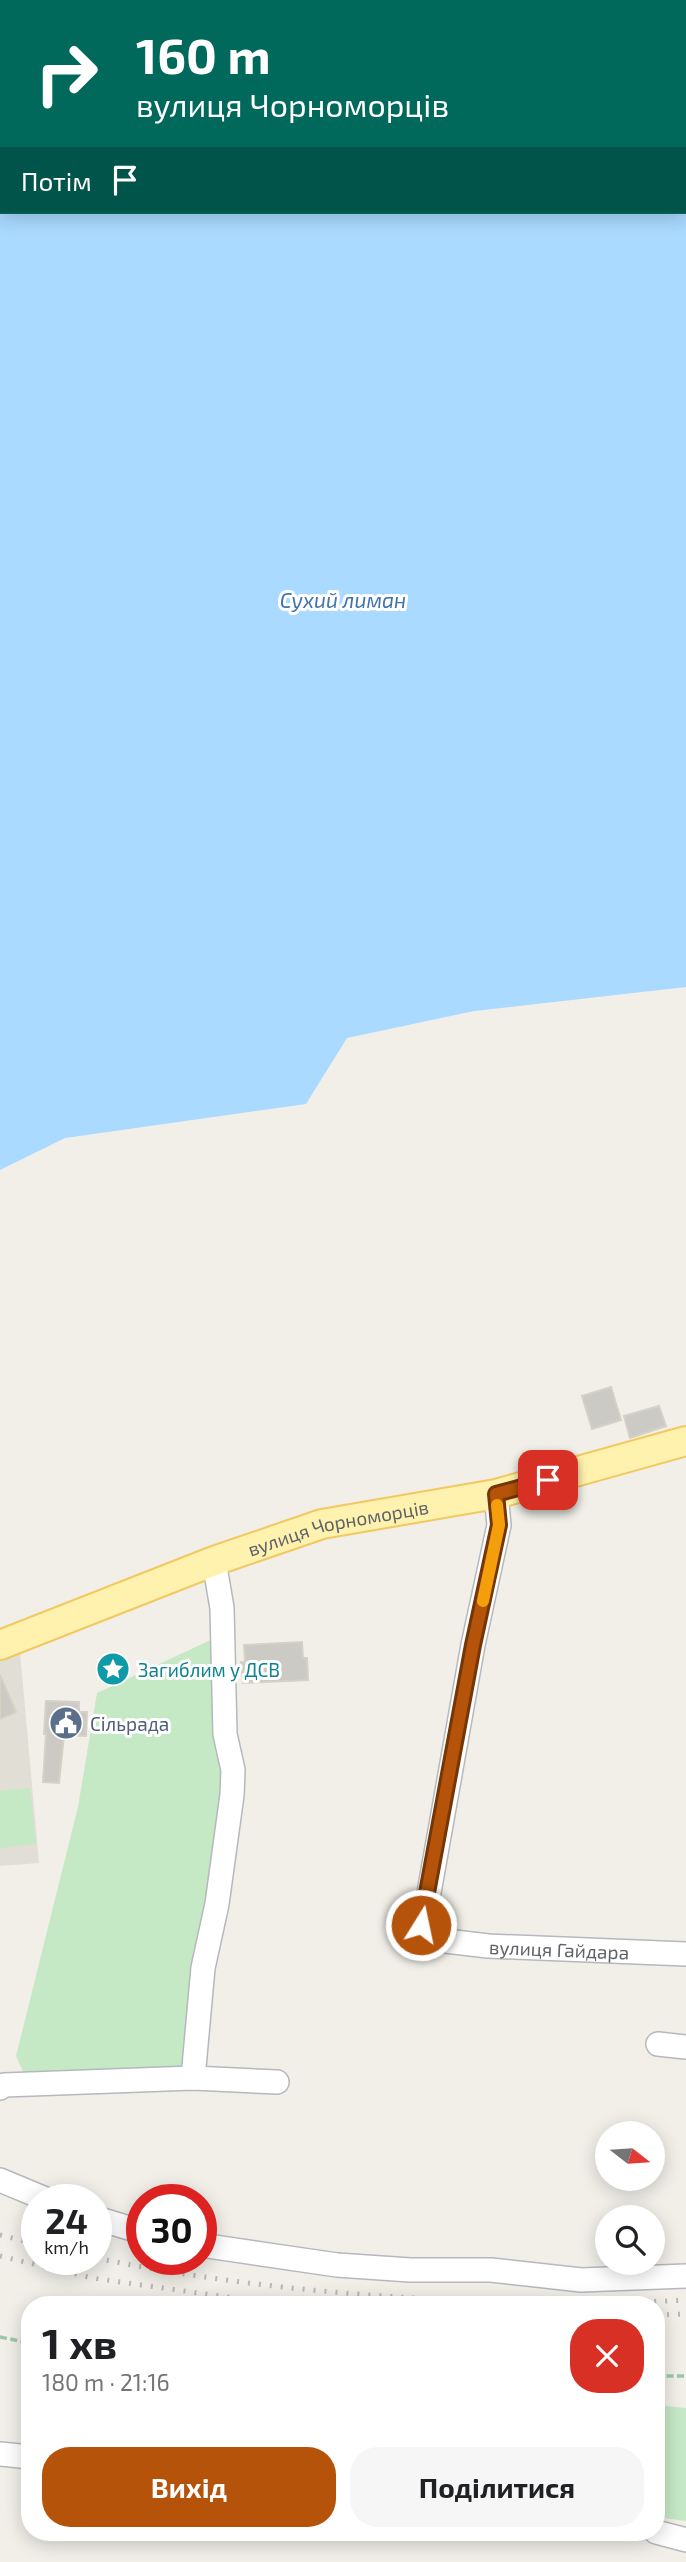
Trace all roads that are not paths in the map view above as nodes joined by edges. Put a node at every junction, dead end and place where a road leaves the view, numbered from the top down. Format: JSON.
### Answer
{"nodes":[{"id":1,"x":686,"y":1441,"type":"edge"},
{"id":2,"x":496,"y":1494,"type":"junction"},
{"id":3,"x":214,"y":1561,"type":"junction"},
{"id":4,"x":0,"y":1645,"type":"edge"},
{"id":5,"x":686,"y":1954,"type":"edge"},
{"id":6,"x":658,"y":2044,"type":"dead end"},
{"id":7,"x":686,"y":2048,"type":"edge"},
{"id":8,"x":193,"y":2078,"type":"junction"},
{"id":9,"x":277,"y":2082,"type":"dead end"},
{"id":10,"x":0,"y":2088,"type":"edge"},
{"id":11,"x":0,"y":2180,"type":"edge"},
{"id":12,"x":21,"y":2189,"type":"edge"},
{"id":13,"x":217,"y":2247,"type":"edge"},
{"id":14,"x":686,"y":2276,"type":"edge"},
{"id":15,"x":0,"y":2454,"type":"edge"},
{"id":16,"x":21,"y":2456,"type":"edge"},
{"id":17,"x":665,"y":2534,"type":"edge"},
{"id":18,"x":686,"y":2540,"type":"edge"}],
"edges":[{"from":1,"to":2,"type":"main road","name":"вулиця Чорноморців"},
{"from":2,"to":3,"type":"main road","name":"вулиця Чорноморців"},
{"from":2,"to":5,"type":"street","name":"вулиця Гайдара"},
{"from":3,"to":4,"type":"main road","name":"вулиця Чорноморців"},
{"from":3,"to":8,"type":"street"},
{"from":6,"to":7,"type":"street"},
{"from":8,"to":9,"type":"street"},
{"from":8,"to":10,"type":"street"},
{"from":11,"to":12,"type":"street"},
{"from":13,"to":14,"type":"street"},
{"from":15,"to":16,"type":"street"},
{"from":17,"to":18,"type":"street"}]}
